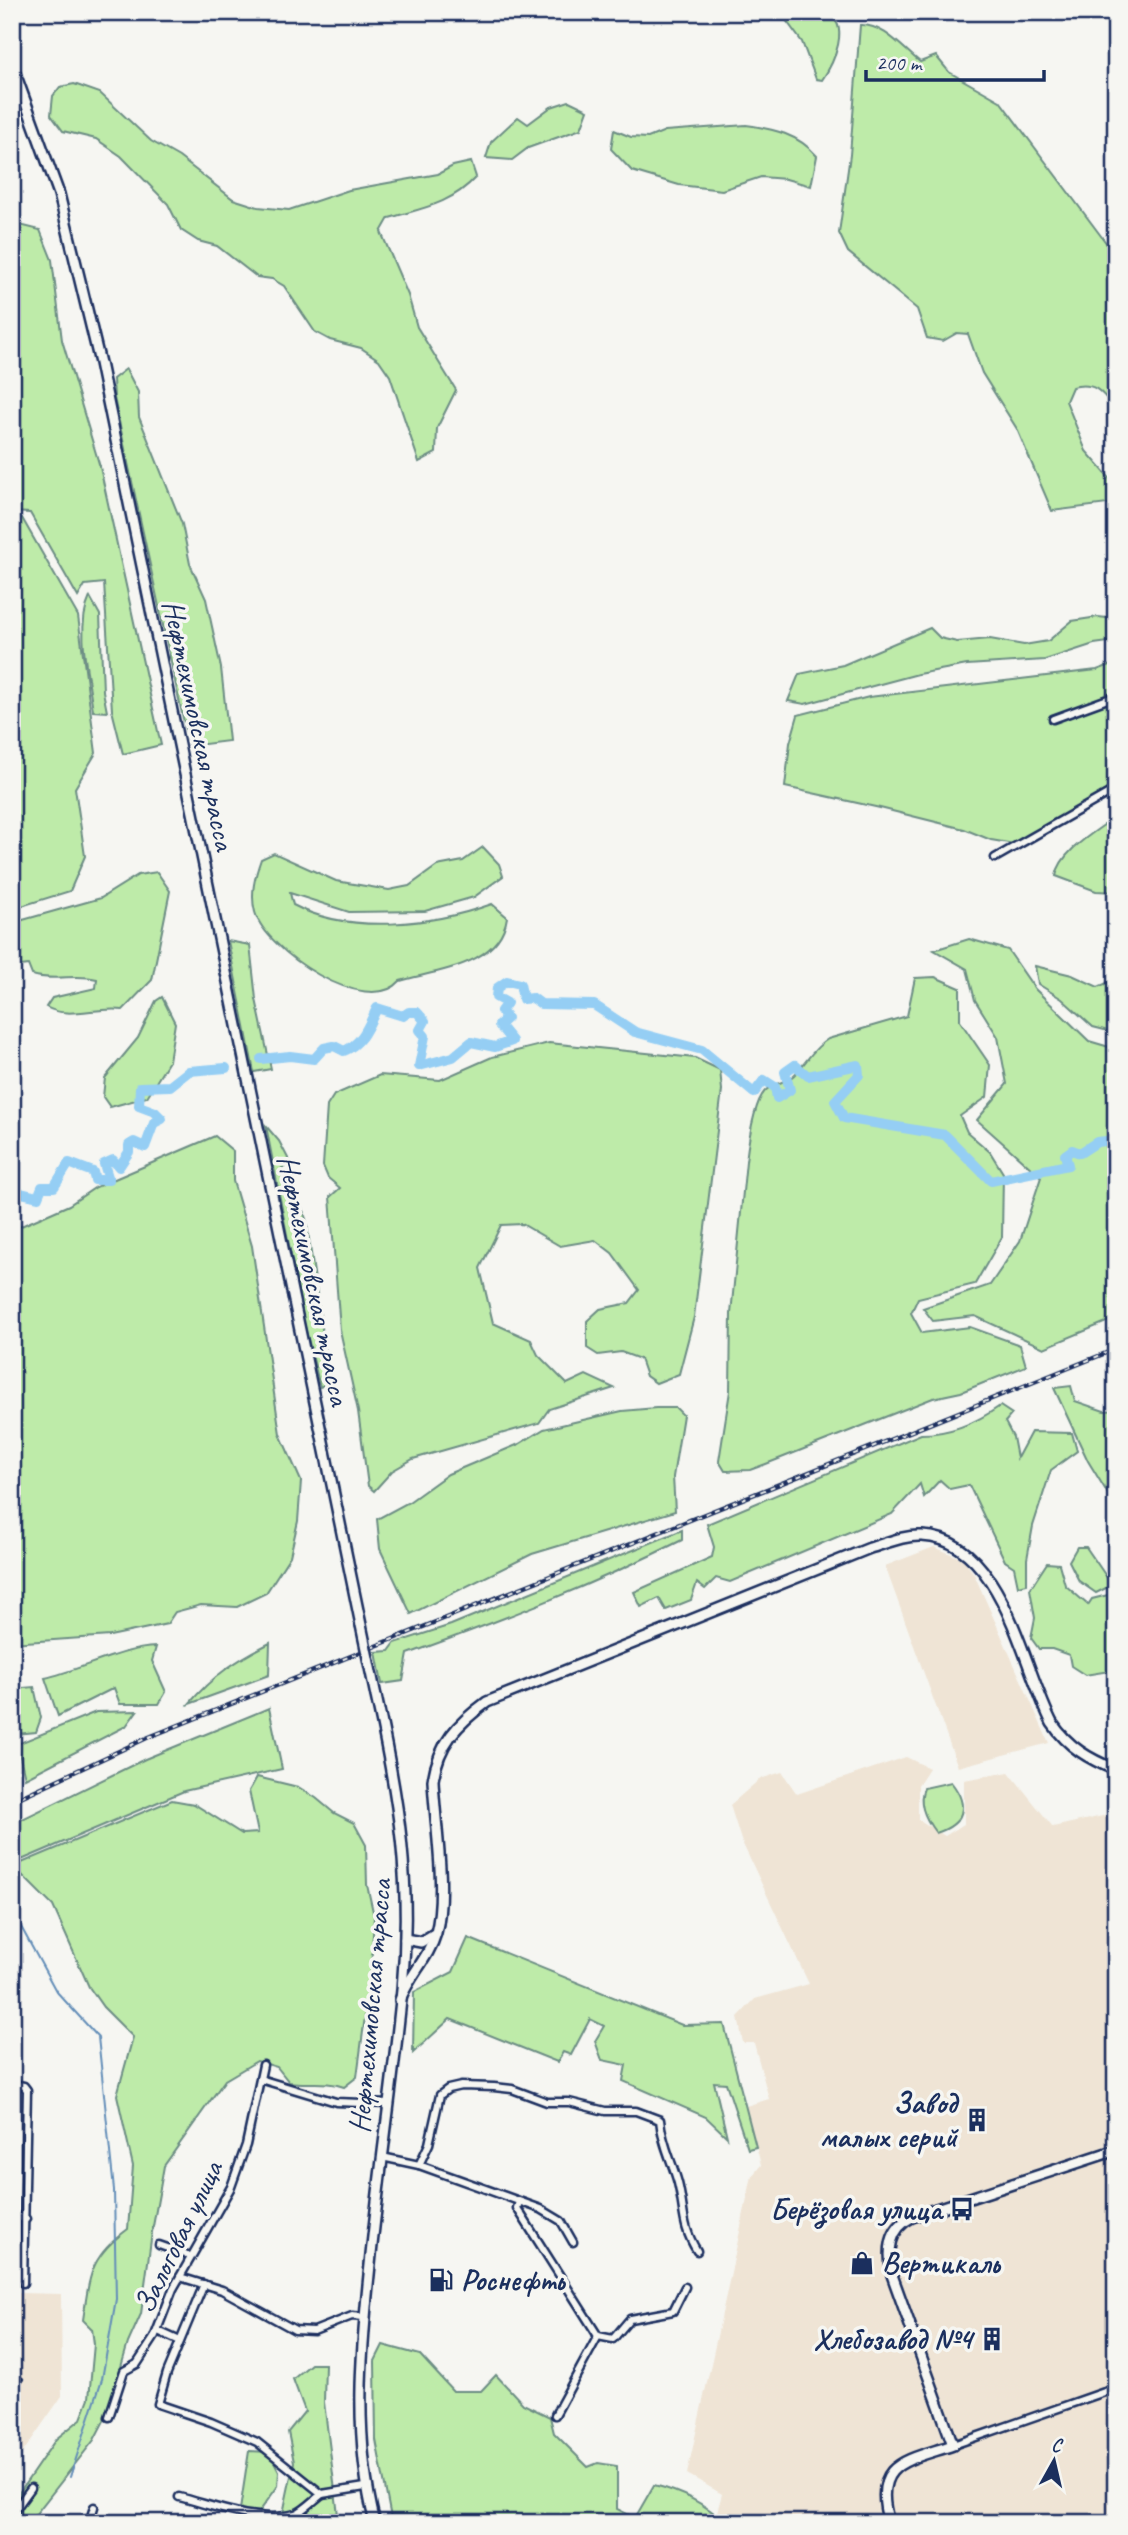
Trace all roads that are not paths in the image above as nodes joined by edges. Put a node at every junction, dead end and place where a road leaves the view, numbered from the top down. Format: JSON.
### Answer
{"nodes":[{"id":1,"x":12,"y":65,"type":"edge"},
{"id":2,"x":1116,"y":696,"type":"edge"},
{"id":3,"x":1053,"y":719,"type":"dead end"},
{"id":4,"x":1116,"y":789,"type":"edge"},
{"id":5,"x":995,"y":858,"type":"dead end"},
{"id":6,"x":1116,"y":1770,"type":"edge"},
{"id":7,"x":436,"y":1933,"type":"junction"},
{"id":8,"x":405,"y":1939,"type":"junction"},
{"id":9,"x":400,"y":2000,"type":"junction"},
{"id":10,"x":263,"y":2065,"type":"dead end"},
{"id":11,"x":260,"y":2079,"type":"junction"},
{"id":12,"x":12,"y":2084,"type":"edge"},
{"id":13,"x":389,"y":2104,"type":"junction"},
{"id":14,"x":1116,"y":2150,"type":"edge"},
{"id":15,"x":382,"y":2157,"type":"junction"},
{"id":16,"x":419,"y":2165,"type":"junction"},
{"id":17,"x":519,"y":2202,"type":"junction"},
{"id":18,"x":12,"y":2217,"type":"edge"},
{"id":19,"x":26,"y":2219,"type":"junction"},
{"id":20,"x":573,"y":2242,"type":"dead end"},
{"id":21,"x":159,"y":2245,"type":"dead end"},
{"id":22,"x":698,"y":2251,"type":"dead end"},
{"id":23,"x":190,"y":2256,"type":"junction"},
{"id":24,"x":180,"y":2277,"type":"junction"},
{"id":25,"x":23,"y":2283,"type":"dead end"},
{"id":26,"x":204,"y":2284,"type":"junction"},
{"id":27,"x":685,"y":2287,"type":"dead end"},
{"id":28,"x":365,"y":2317,"type":"junction"},
{"id":29,"x":158,"y":2331,"type":"junction"},
{"id":30,"x":598,"y":2336,"type":"junction"},
{"id":31,"x":180,"y":2341,"type":"junction"},
{"id":32,"x":1116,"y":2388,"type":"edge"},
{"id":33,"x":555,"y":2414,"type":"dead end"},
{"id":34,"x":109,"y":2417,"type":"dead end"},
{"id":35,"x":953,"y":2445,"type":"junction"},
{"id":36,"x":366,"y":2487,"type":"junction"},
{"id":37,"x":31,"y":2488,"type":"dead end"},
{"id":38,"x":322,"y":2494,"type":"junction"},
{"id":39,"x":179,"y":2497,"type":"dead end"},
{"id":40,"x":94,"y":2507,"type":"dead end"},
{"id":41,"x":12,"y":2514,"type":"edge"},
{"id":42,"x":89,"y":2523,"type":"edge"},
{"id":43,"x":375,"y":2523,"type":"edge"},
{"id":44,"x":889,"y":2523,"type":"edge"}],
"edges":[{"from":1,"to":8,"type":"main road","name":"Нефтехимовская трасса","bridge":true},
{"from":2,"to":3,"type":"street"},
{"from":4,"to":5,"type":"street"},
{"from":6,"to":7,"type":"main road"},
{"from":7,"to":8,"type":"main road"},
{"from":7,"to":9,"type":"main road"},
{"from":8,"to":9,"type":"main road","name":"Нефтехимовская трасса"},
{"from":9,"to":13,"type":"main road","name":"Нефтехимовская трасса"},
{"from":10,"to":11,"type":"street","name":"Залоговая улица"},
{"from":11,"to":13,"type":"street"},
{"from":11,"to":23,"type":"street","name":"Залоговая улица"},
{"from":12,"to":19,"type":"street"},
{"from":13,"to":15,"type":"main road","name":"Нефтехимовская трасса"},
{"from":14,"to":35,"type":"main road"},
{"from":15,"to":16,"type":"street"},
{"from":15,"to":28,"type":"main road","name":"Нефтехимовская трасса"},
{"from":16,"to":17,"type":"street"},
{"from":16,"to":22,"type":"street"},
{"from":17,"to":20,"type":"street"},
{"from":17,"to":30,"type":"street"},
{"from":18,"to":19,"type":"street"},
{"from":19,"to":25,"type":"street"},
{"from":21,"to":23,"type":"street"},
{"from":23,"to":24,"type":"street","name":"Залоговая улица"},
{"from":24,"to":26,"type":"street"},
{"from":24,"to":29,"type":"street","name":"Залоговая улица"},
{"from":26,"to":28,"type":"street"},
{"from":26,"to":31,"type":"street"},
{"from":27,"to":30,"type":"street"},
{"from":28,"to":36,"type":"main road","name":"Нефтехимовская трасса"},
{"from":29,"to":31,"type":"street"},
{"from":29,"to":34,"type":"street","name":"Залоговая улица"},
{"from":30,"to":33,"type":"street"},
{"from":31,"to":38,"type":"street"},
{"from":32,"to":35,"type":"street"},
{"from":35,"to":44,"type":"main road"},
{"from":36,"to":38,"type":"street"},
{"from":36,"to":43,"type":"main road","name":"Нефтехимовская трасса"},
{"from":37,"to":41,"type":"street"},
{"from":38,"to":39,"type":"street"},
{"from":40,"to":42,"type":"street"}]}
